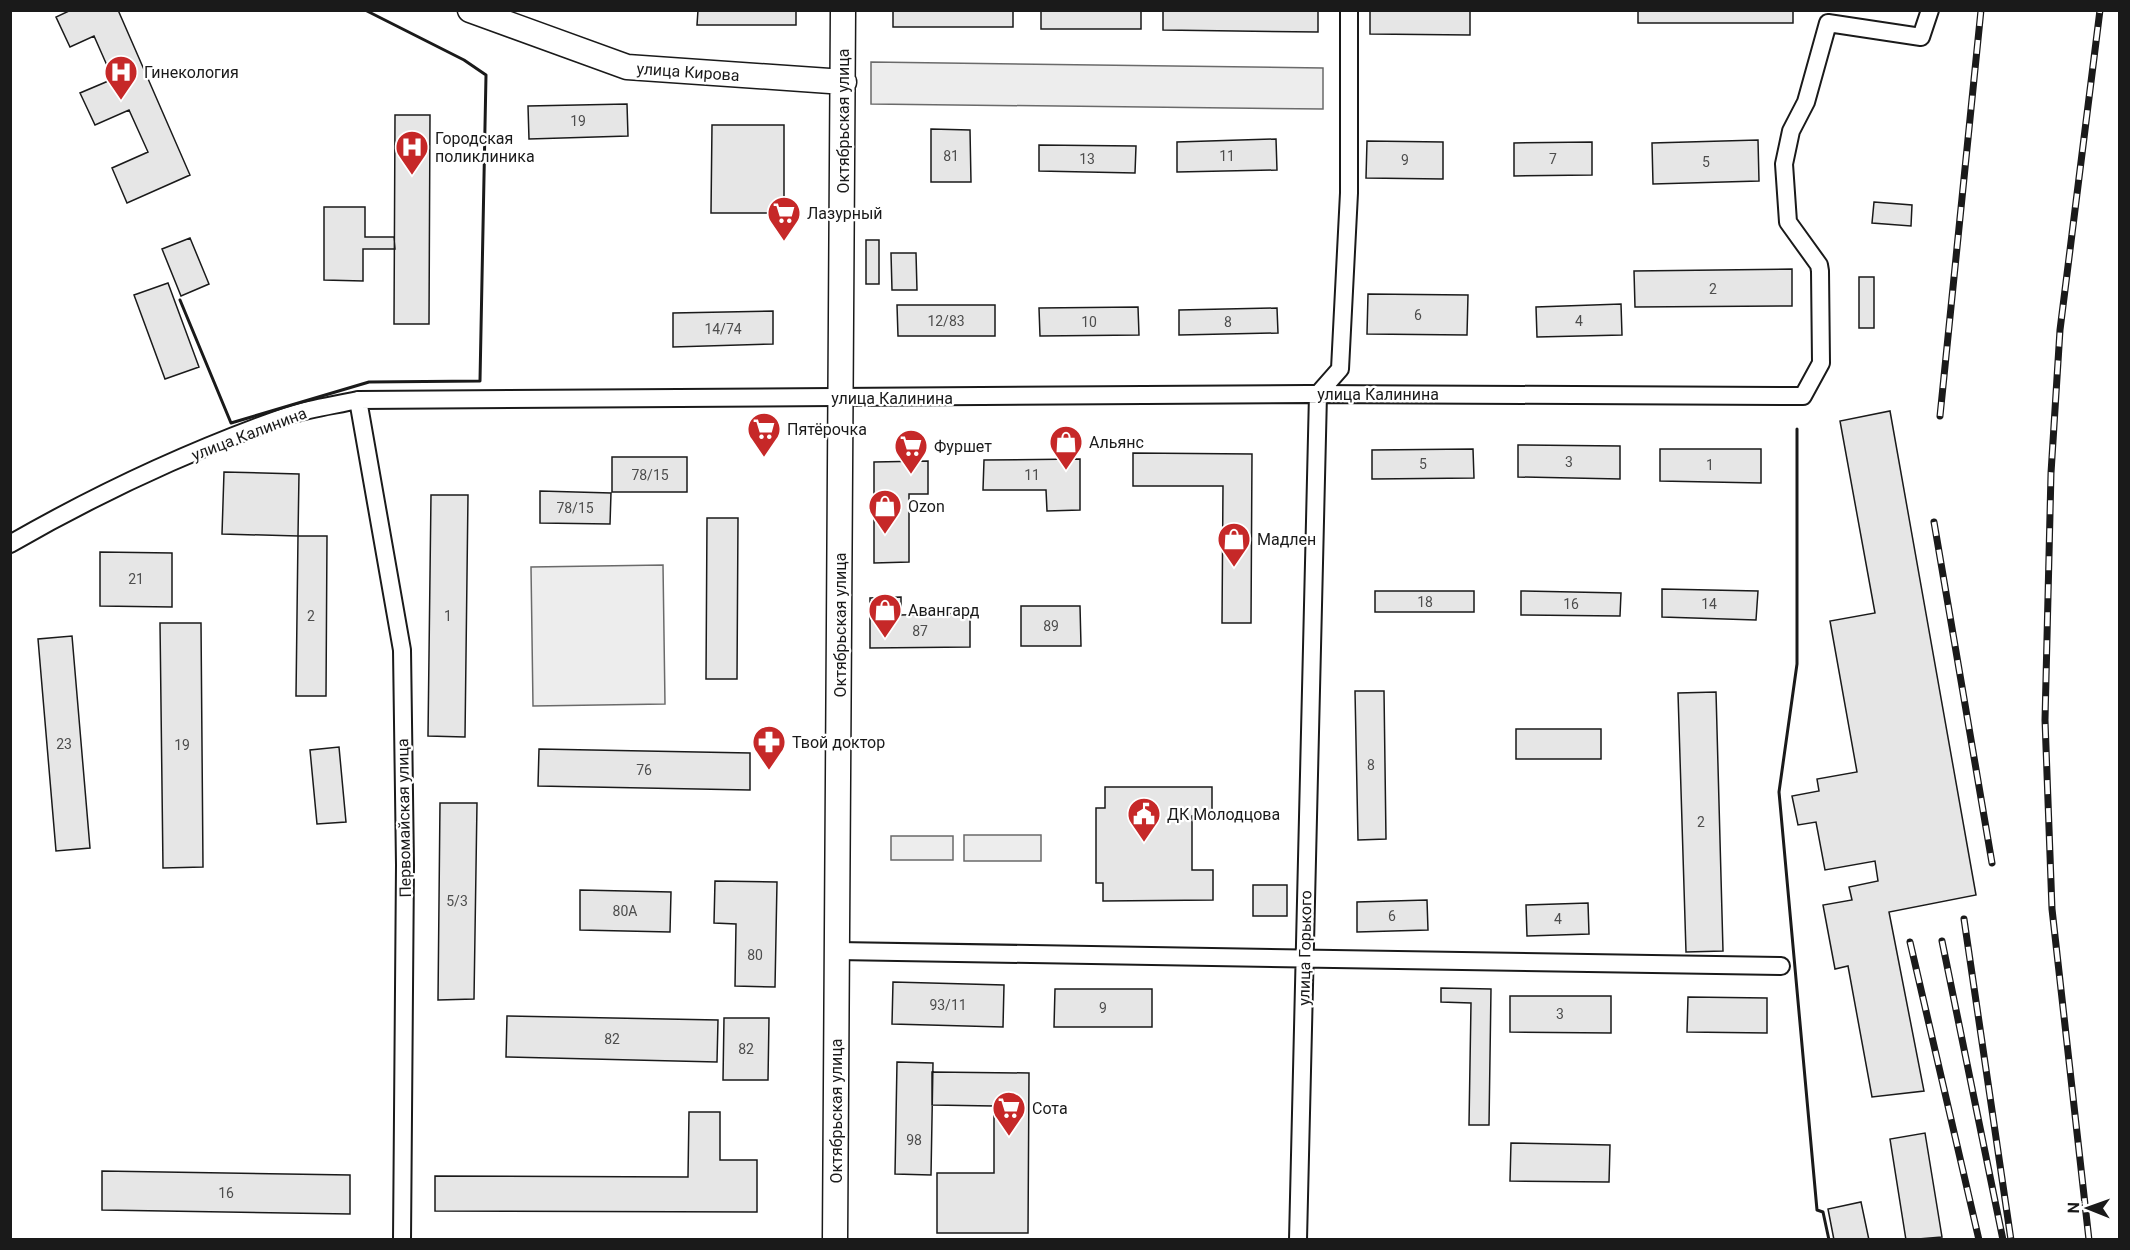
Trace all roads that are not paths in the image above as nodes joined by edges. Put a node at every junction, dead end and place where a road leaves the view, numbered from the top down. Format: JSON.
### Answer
{"nodes":[{"id":1,"x":470,"y":10,"type":"edge"},
{"id":2,"x":843,"y":10,"type":"edge"},
{"id":3,"x":1349,"y":10,"type":"edge"},
{"id":4,"x":1930,"y":10,"type":"edge"},
{"id":5,"x":844,"y":82,"type":"junction"},
{"id":6,"x":1318,"y":394,"type":"junction"},
{"id":7,"x":841,"y":398,"type":"junction"},
{"id":8,"x":358,"y":400,"type":"junction"},
{"id":9,"x":10,"y":544,"type":"edge"},
{"id":10,"x":837,"y":951,"type":"junction"},
{"id":11,"x":1304,"y":958,"type":"junction"},
{"id":12,"x":1781,"y":966,"type":"dead end"},
{"id":13,"x":402,"y":1239,"type":"edge"},
{"id":14,"x":835,"y":1239,"type":"edge"},
{"id":15,"x":1298,"y":1239,"type":"edge"}],
"edges":[{"from":1,"to":5,"type":"main road","name":"улица Кирова"},
{"from":2,"to":5,"type":"main road","name":"Октябрьская улица"},
{"from":3,"to":6,"type":"street"},
{"from":4,"to":6,"type":"street","name":"улица Калинина"},
{"from":5,"to":7,"type":"main road","name":"Октябрьская улица"},
{"from":6,"to":7,"type":"street","name":"улица Калинина"},
{"from":6,"to":11,"type":"street","name":"улица Горького"},
{"from":7,"to":8,"type":"street","name":"улица Калинина"},
{"from":7,"to":10,"type":"main road","name":"Октябрьская улица"},
{"from":8,"to":9,"type":"street","name":"улица Калинина"},
{"from":8,"to":13,"type":"street","name":"Первомайская улица"},
{"from":10,"to":11,"type":"street"},
{"from":10,"to":14,"type":"main road","name":"Октябрьская улица"},
{"from":11,"to":12,"type":"street"},
{"from":11,"to":15,"type":"street","name":"улица Горького"}]}
